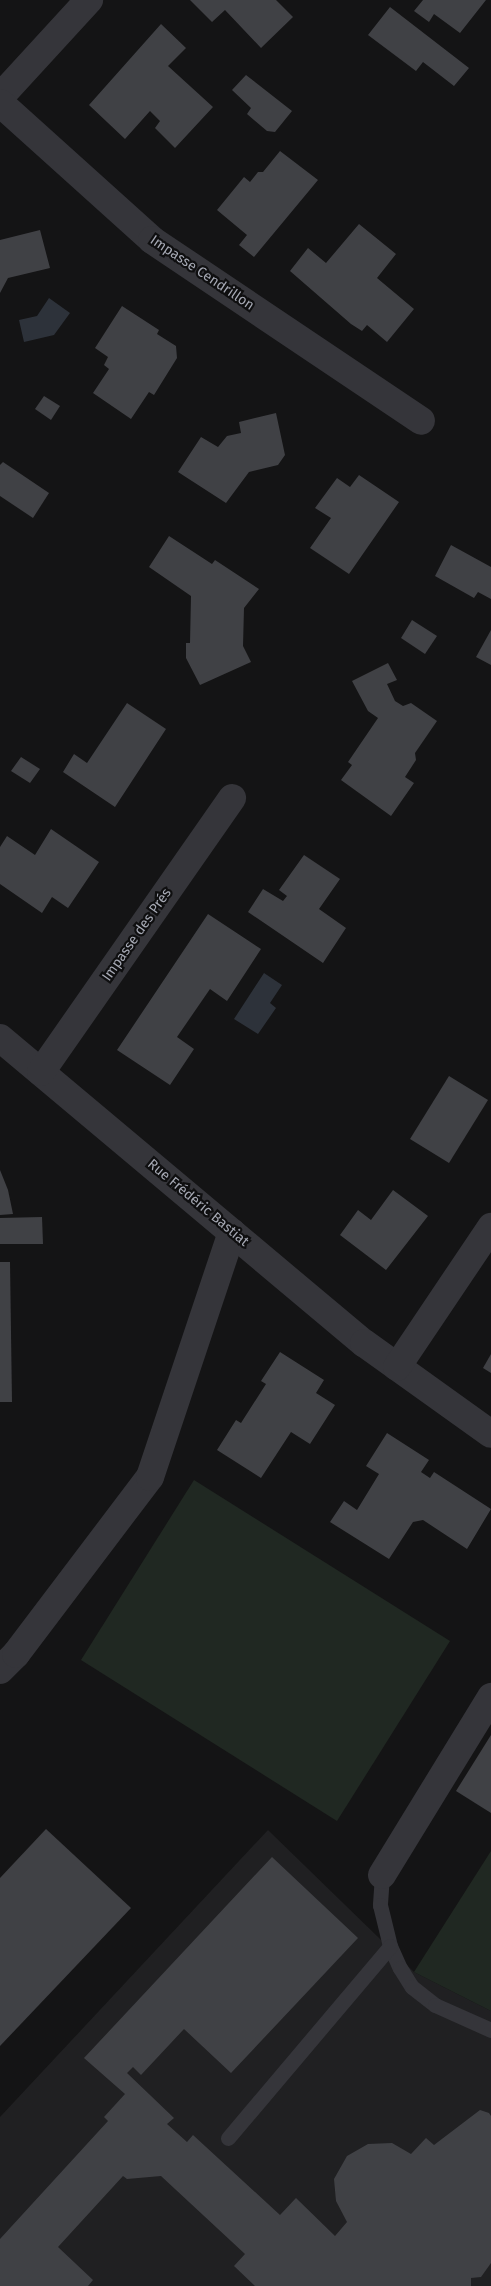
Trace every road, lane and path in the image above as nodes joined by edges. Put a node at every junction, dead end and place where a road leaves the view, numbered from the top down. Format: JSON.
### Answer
{"nodes":[{"id":1,"x":84,"y":1,"type":"edge"},
{"id":2,"x":0,"y":97,"type":"edge"},
{"id":3,"x":0,"y":104,"type":"edge"},
{"id":4,"x":421,"y":421,"type":"dead end"},
{"id":5,"x":232,"y":798,"type":"dead end"},
{"id":6,"x":0,"y":1038,"type":"edge"},
{"id":7,"x":41,"y":1072,"type":"junction"},
{"id":8,"x":491,"y":1227,"type":"edge"},
{"id":9,"x":232,"y":1232,"type":"junction"},
{"id":10,"x":397,"y":1367,"type":"junction"},
{"id":11,"x":491,"y":1434,"type":"edge"},
{"id":12,"x":0,"y":1670,"type":"edge"},
{"id":13,"x":491,"y":1698,"type":"edge"},
{"id":14,"x":382,"y":1875,"type":"joint"},
{"id":15,"x":390,"y":1946,"type":"junction"},
{"id":16,"x":491,"y":2030,"type":"edge"},
{"id":17,"x":228,"y":2138,"type":"dead end"}],
"edges":[{"from":1,"to":2,"type":"street"},
{"from":3,"to":4,"type":"street","name":"Impasse Cendrillon"},
{"from":5,"to":7,"type":"street","name":"Impasse des Prés"},
{"from":6,"to":7,"type":"street","name":"Rue Frédéric Bastiat"},
{"from":7,"to":9,"type":"street","name":"Rue Frédéric Bastiat"},
{"from":8,"to":10,"type":"street"},
{"from":9,"to":10,"type":"street","name":"Rue Frédéric Bastiat"},
{"from":9,"to":12,"type":"street"},
{"from":10,"to":11,"type":"street","name":"Rue Frédéric Bastiat"},
{"from":13,"to":14,"type":"street"},
{"from":14,"to":15,"type":"lane"},
{"from":15,"to":16,"type":"lane"},
{"from":15,"to":17,"type":"lane"}]}
